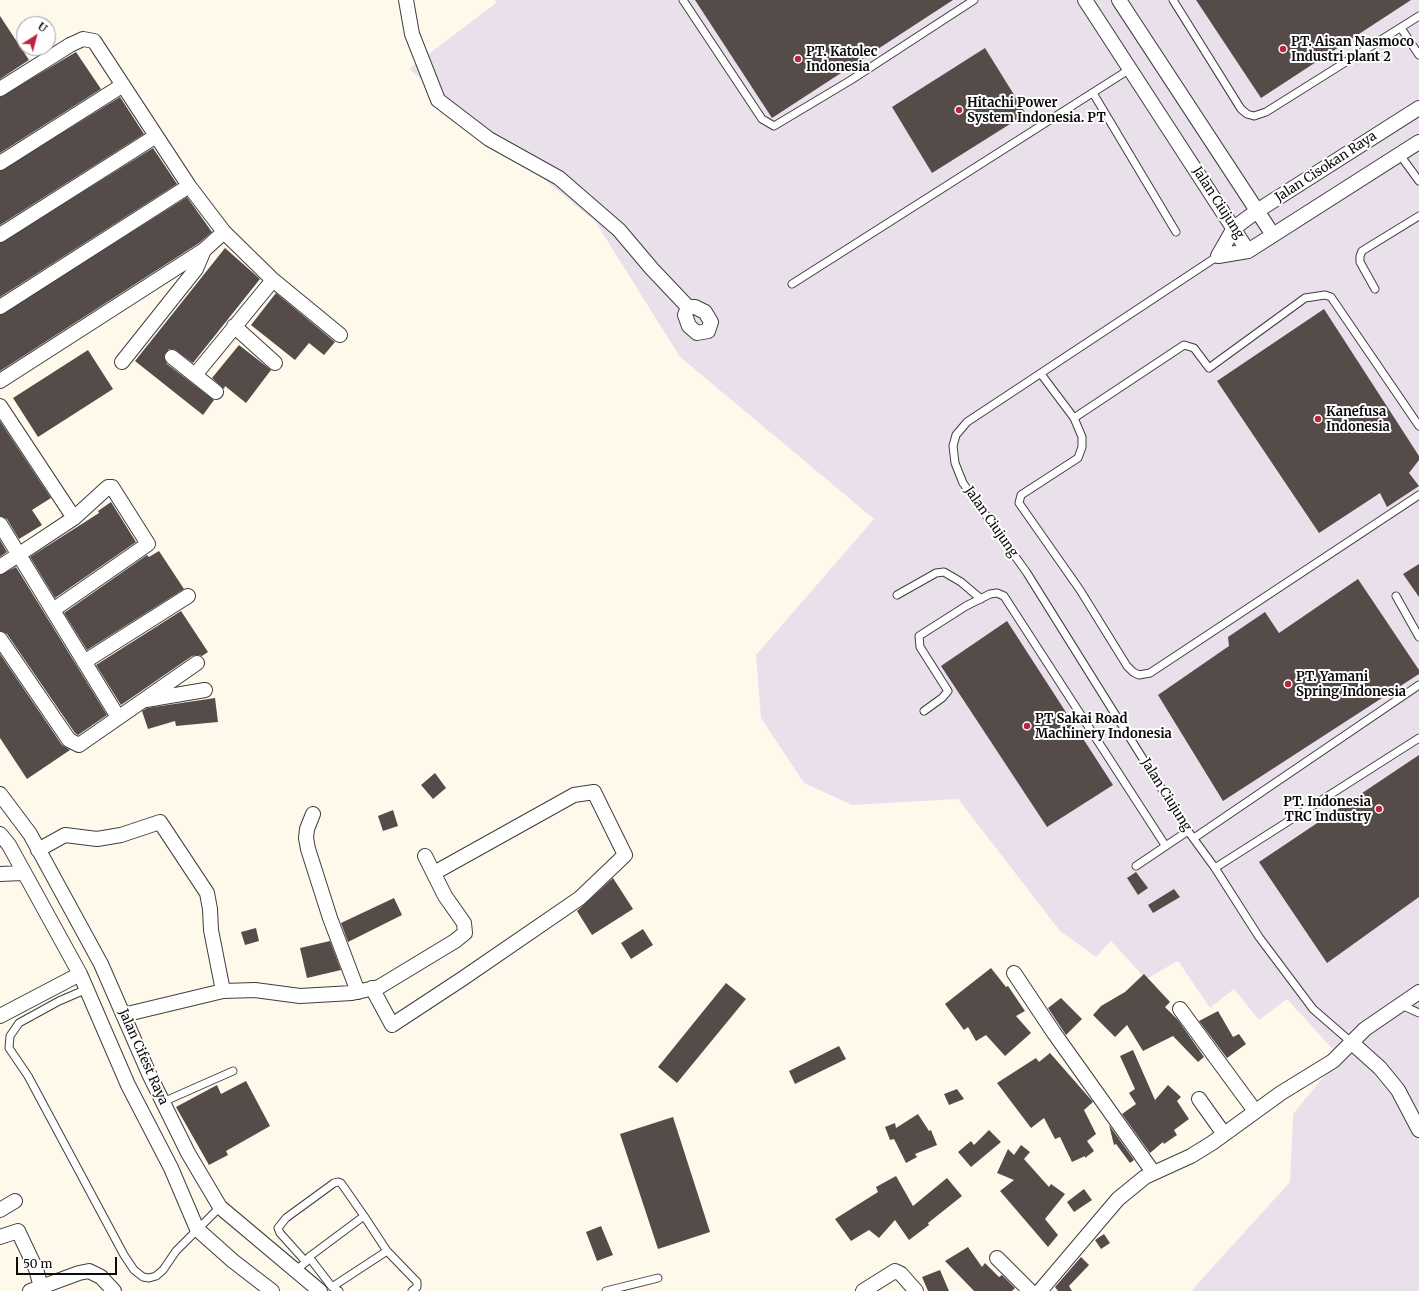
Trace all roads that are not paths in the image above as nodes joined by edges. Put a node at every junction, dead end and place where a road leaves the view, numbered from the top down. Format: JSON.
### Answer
{"nodes":[{"id":1,"x":406,"y":0,"type":"edge"},
{"id":2,"x":683,"y":0,"type":"edge"},
{"id":3,"x":974,"y":0,"type":"edge"},
{"id":4,"x":1085,"y":0,"type":"edge"},
{"id":5,"x":1119,"y":0,"type":"edge"},
{"id":6,"x":1173,"y":0,"type":"edge"},
{"id":7,"x":1419,"y":16,"type":"edge"},
{"id":8,"x":1401,"y":28,"type":"junction"},
{"id":9,"x":1419,"y":54,"type":"edge"},
{"id":10,"x":1130,"y":69,"type":"junction"},
{"id":11,"x":123,"y":85,"type":"junction"},
{"id":12,"x":0,"y":90,"type":"edge"},
{"id":13,"x":1093,"y":93,"type":"junction"},
{"id":14,"x":1419,"y":108,"type":"edge"},
{"id":15,"x":156,"y":136,"type":"junction"},
{"id":16,"x":1419,"y":142,"type":"edge"},
{"id":17,"x":1400,"y":154,"type":"junction"},
{"id":18,"x":0,"y":163,"type":"edge"},
{"id":19,"x":1419,"y":181,"type":"edge"},
{"id":20,"x":189,"y":186,"type":"junction"},
{"id":21,"x":1257,"y":211,"type":"junction"},
{"id":22,"x":1419,"y":216,"type":"edge"},
{"id":23,"x":1234,"y":228,"type":"junction"},
{"id":24,"x":224,"y":232,"type":"junction"},
{"id":25,"x":1176,"y":232,"type":"dead end"},
{"id":26,"x":0,"y":235,"type":"edge"},
{"id":27,"x":1272,"y":235,"type":"junction"},
{"id":28,"x":204,"y":250,"type":"junction"},
{"id":29,"x":1248,"y":251,"type":"junction"},
{"id":30,"x":1218,"y":256,"type":"junction"},
{"id":31,"x":273,"y":280,"type":"junction"},
{"id":32,"x":792,"y":284,"type":"dead end"},
{"id":33,"x":1375,"y":289,"type":"dead end"},
{"id":34,"x":0,"y":307,"type":"edge"},
{"id":35,"x":688,"y":307,"type":"dead end"},
{"id":36,"x":234,"y":326,"type":"junction"},
{"id":37,"x":340,"y":335,"type":"dead end"},
{"id":38,"x":172,"y":357,"type":"dead end"},
{"id":39,"x":122,"y":362,"type":"dead end"},
{"id":40,"x":275,"y":363,"type":"dead end"},
{"id":41,"x":1041,"y":374,"type":"junction"},
{"id":42,"x":195,"y":375,"type":"junction"},
{"id":43,"x":0,"y":381,"type":"edge"},
{"id":44,"x":216,"y":392,"type":"dead end"},
{"id":45,"x":0,"y":406,"type":"edge"},
{"id":46,"x":1074,"y":418,"type":"junction"},
{"id":47,"x":1419,"y":426,"type":"edge"},
{"id":48,"x":1419,"y":495,"type":"edge"},
{"id":49,"x":74,"y":518,"type":"junction"},
{"id":50,"x":0,"y":524,"type":"edge"},
{"id":51,"x":19,"y":553,"type":"junction"},
{"id":52,"x":0,"y":567,"type":"edge"},
{"id":53,"x":897,"y":595,"type":"dead end"},
{"id":54,"x":188,"y":596,"type":"dead end"},
{"id":55,"x":1396,"y":596,"type":"dead end"},
{"id":56,"x":981,"y":599,"type":"junction"},
{"id":57,"x":52,"y":610,"type":"junction"},
{"id":58,"x":1419,"y":637,"type":"edge"},
{"id":59,"x":0,"y":639,"type":"edge"},
{"id":60,"x":84,"y":662,"type":"junction"},
{"id":61,"x":197,"y":663,"type":"dead end"},
{"id":62,"x":1419,"y":685,"type":"edge"},
{"id":63,"x":205,"y":690,"type":"dead end"},
{"id":64,"x":143,"y":700,"type":"junction"},
{"id":65,"x":924,"y":711,"type":"dead end"},
{"id":66,"x":118,"y":717,"type":"junction"},
{"id":67,"x":1419,"y":738,"type":"edge"},
{"id":68,"x":0,"y":794,"type":"edge"},
{"id":69,"x":313,"y":814,"type":"dead end"},
{"id":70,"x":1188,"y":831,"type":"junction"},
{"id":71,"x":0,"y":834,"type":"edge"},
{"id":72,"x":30,"y":834,"type":"junction"},
{"id":73,"x":1194,"y":838,"type":"junction"},
{"id":74,"x":1165,"y":845,"type":"junction"},
{"id":75,"x":9,"y":846,"type":"junction"},
{"id":76,"x":38,"y":850,"type":"junction"},
{"id":77,"x":425,"y":856,"type":"dead end"},
{"id":78,"x":1136,"y":866,"type":"dead end"},
{"id":79,"x":1215,"y":868,"type":"junction"},
{"id":80,"x":23,"y":873,"type":"junction"},
{"id":81,"x":434,"y":873,"type":"junction"},
{"id":82,"x":0,"y":874,"type":"edge"},
{"id":83,"x":1014,"y":973,"type":"dead end"},
{"id":84,"x":80,"y":974,"type":"junction"},
{"id":85,"x":372,"y":988,"type":"junction"},
{"id":86,"x":87,"y":990,"type":"junction"},
{"id":87,"x":223,"y":991,"type":"junction"},
{"id":88,"x":358,"y":992,"type":"junction"},
{"id":89,"x":1419,"y":992,"type":"edge"},
{"id":90,"x":1399,"y":1004,"type":"junction"},
{"id":91,"x":1180,"y":1009,"type":"dead end"},
{"id":92,"x":1419,"y":1013,"type":"edge"},
{"id":93,"x":123,"y":1014,"type":"junction"},
{"id":94,"x":0,"y":1016,"type":"edge"},
{"id":95,"x":1351,"y":1042,"type":"junction"},
{"id":96,"x":233,"y":1071,"type":"dead end"},
{"id":97,"x":1200,"y":1099,"type":"dead end"},
{"id":98,"x":163,"y":1102,"type":"junction"},
{"id":99,"x":1255,"y":1111,"type":"junction"},
{"id":100,"x":1419,"y":1130,"type":"edge"},
{"id":101,"x":1224,"y":1134,"type":"junction"},
{"id":102,"x":1153,"y":1172,"type":"junction"},
{"id":103,"x":15,"y":1201,"type":"dead end"},
{"id":104,"x":220,"y":1207,"type":"junction"},
{"id":105,"x":0,"y":1210,"type":"edge"},
{"id":106,"x":364,"y":1216,"type":"junction"},
{"id":107,"x":197,"y":1229,"type":"junction"},
{"id":108,"x":0,"y":1237,"type":"edge"},
{"id":109,"x":387,"y":1252,"type":"junction"},
{"id":110,"x":997,"y":1258,"type":"dead end"},
{"id":111,"x":304,"y":1263,"type":"junction"},
{"id":112,"x":658,"y":1278,"type":"dead end"},
{"id":113,"x":36,"y":1289,"type":"edge"},
{"id":114,"x":330,"y":1290,"type":"edge"},
{"id":115,"x":114,"y":1291,"type":"edge"},
{"id":116,"x":272,"y":1291,"type":"edge"},
{"id":117,"x":412,"y":1291,"type":"edge"},
{"id":118,"x":606,"y":1291,"type":"edge"},
{"id":119,"x":863,"y":1291,"type":"edge"},
{"id":120,"x":916,"y":1291,"type":"edge"},
{"id":121,"x":1030,"y":1291,"type":"edge"},
{"id":122,"x":1040,"y":1291,"type":"edge"}],
"edges":[{"from":1,"to":35,"type":"street"},
{"from":2,"to":3,"type":"lane"},
{"from":4,"to":10,"type":"street","name":"Jalan Ciujung"},
{"from":5,"to":21,"type":"street"},
{"from":6,"to":8,"type":"lane"},
{"from":7,"to":8,"type":"lane"},
{"from":8,"to":9,"type":"lane"},
{"from":10,"to":13,"type":"lane"},
{"from":10,"to":23,"type":"street","name":"Jalan Ciujung"},
{"from":11,"to":12,"type":"street"},
{"from":11,"to":15,"type":"street"},
{"from":11,"to":18,"type":"street"},
{"from":13,"to":25,"type":"lane"},
{"from":13,"to":32,"type":"lane"},
{"from":14,"to":21,"type":"street","name":"Jalan Cisokan Raya"},
{"from":15,"to":20,"type":"street"},
{"from":15,"to":26,"type":"street"},
{"from":16,"to":17,"type":"street"},
{"from":17,"to":19,"type":"lane"},
{"from":17,"to":27,"type":"street"},
{"from":20,"to":24,"type":"street"},
{"from":20,"to":34,"type":"street"},
{"from":21,"to":23,"type":"street","name":"Jalan Cisokan Raya"},
{"from":21,"to":27,"type":"street"},
{"from":22,"to":33,"type":"lane"},
{"from":23,"to":29,"type":"street","name":"Jalan Ciujung"},
{"from":23,"to":30,"type":"street"},
{"from":24,"to":28,"type":"street"},
{"from":24,"to":31,"type":"street"},
{"from":27,"to":29,"type":"street"},
{"from":28,"to":39,"type":"street"},
{"from":28,"to":43,"type":"street"},
{"from":29,"to":30,"type":"street","name":"Jalan Ciujung"},
{"from":30,"to":41,"type":"lane","name":"Jalan Ciujung"},
{"from":31,"to":36,"type":"street"},
{"from":31,"to":37,"type":"street"},
{"from":36,"to":40,"type":"street"},
{"from":36,"to":42,"type":"street"},
{"from":38,"to":42,"type":"street"},
{"from":41,"to":46,"type":"lane"},
{"from":41,"to":70,"type":"lane","name":"Jalan Ciujung"},
{"from":42,"to":44,"type":"street"},
{"from":45,"to":49,"type":"street"},
{"from":46,"to":47,"type":"lane"},
{"from":46,"to":48,"type":"lane"},
{"from":49,"to":51,"type":"street"},
{"from":49,"to":57,"type":"street"},
{"from":50,"to":51,"type":"street"},
{"from":51,"to":52,"type":"street"},
{"from":51,"to":57,"type":"street"},
{"from":53,"to":56,"type":"lane"},
{"from":54,"to":60,"type":"street"},
{"from":55,"to":58,"type":"lane"},
{"from":56,"to":65,"type":"lane"},
{"from":56,"to":74,"type":"lane"},
{"from":57,"to":60,"type":"street"},
{"from":59,"to":66,"type":"street"},
{"from":60,"to":66,"type":"street"},
{"from":61,"to":64,"type":"street"},
{"from":62,"to":73,"type":"lane"},
{"from":63,"to":64,"type":"street"},
{"from":64,"to":66,"type":"street"},
{"from":67,"to":79,"type":"lane"},
{"from":68,"to":72,"type":"street","name":"Jalan Cifest Raya"},
{"from":69,"to":88,"type":"street"},
{"from":70,"to":73,"type":"lane","name":"Jalan Ciujung"},
{"from":70,"to":74,"type":"lane"},
{"from":71,"to":75,"type":"street","name":"Jalan Cifest Raya"},
{"from":72,"to":75,"type":"street"},
{"from":72,"to":76,"type":"street","name":"Jalan Cifest Raya"},
{"from":73,"to":79,"type":"lane","name":"Jalan Ciujung"},
{"from":74,"to":78,"type":"lane"},
{"from":75,"to":80,"type":"street","name":"Jalan Cifest Raya"},
{"from":76,"to":87,"type":"street"},
{"from":76,"to":93,"type":"street","name":"Jalan Cifest Raya"},
{"from":77,"to":81,"type":"street"},
{"from":79,"to":95,"type":"lane","name":"Jalan Ciujung"},
{"from":80,"to":82,"type":"street"},
{"from":80,"to":84,"type":"street","name":"Jalan Cifest Raya"},
{"from":81,"to":85,"type":"street"},
{"from":81,"to":85,"type":"street"},
{"from":83,"to":102,"type":"street"},
{"from":84,"to":86,"type":"street","name":"Jalan Cifest Raya"},
{"from":84,"to":94,"type":"street"},
{"from":85,"to":88,"type":"street"},
{"from":86,"to":107,"type":"street","name":"Jalan Cifest Raya"},
{"from":86,"to":107,"type":"lane"},
{"from":87,"to":88,"type":"street"},
{"from":87,"to":93,"type":"street"},
{"from":89,"to":90,"type":"street"},
{"from":90,"to":92,"type":"lane"},
{"from":90,"to":95,"type":"street"},
{"from":91,"to":99,"type":"street"},
{"from":93,"to":98,"type":"street","name":"Jalan Cifest Raya"},
{"from":95,"to":99,"type":"street"},
{"from":95,"to":100,"type":"street","name":"Jalan Ciujung"},
{"from":96,"to":98,"type":"lane"},
{"from":97,"to":101,"type":"street"},
{"from":98,"to":104,"type":"street","name":"Jalan Cifest Raya"},
{"from":99,"to":101,"type":"street"},
{"from":101,"to":102,"type":"street"},
{"from":102,"to":122,"type":"street"},
{"from":103,"to":105,"type":"street"},
{"from":104,"to":107,"type":"lane"},
{"from":104,"to":111,"type":"street","name":"Jalan Cifest Raya"},
{"from":106,"to":109,"type":"lane"},
{"from":106,"to":111,"type":"lane"},
{"from":106,"to":111,"type":"lane"},
{"from":107,"to":116,"type":"street","name":"Jalan Cifest Raya"},
{"from":108,"to":113,"type":"street"},
{"from":109,"to":114,"type":"lane"},
{"from":109,"to":117,"type":"lane"},
{"from":110,"to":121,"type":"street"},
{"from":111,"to":114,"type":"street","name":"Jalan Cifest Raya"},
{"from":111,"to":114,"type":"lane"},
{"from":112,"to":118,"type":"lane"},
{"from":113,"to":115,"type":"street"},
{"from":119,"to":120,"type":"street"}]}
